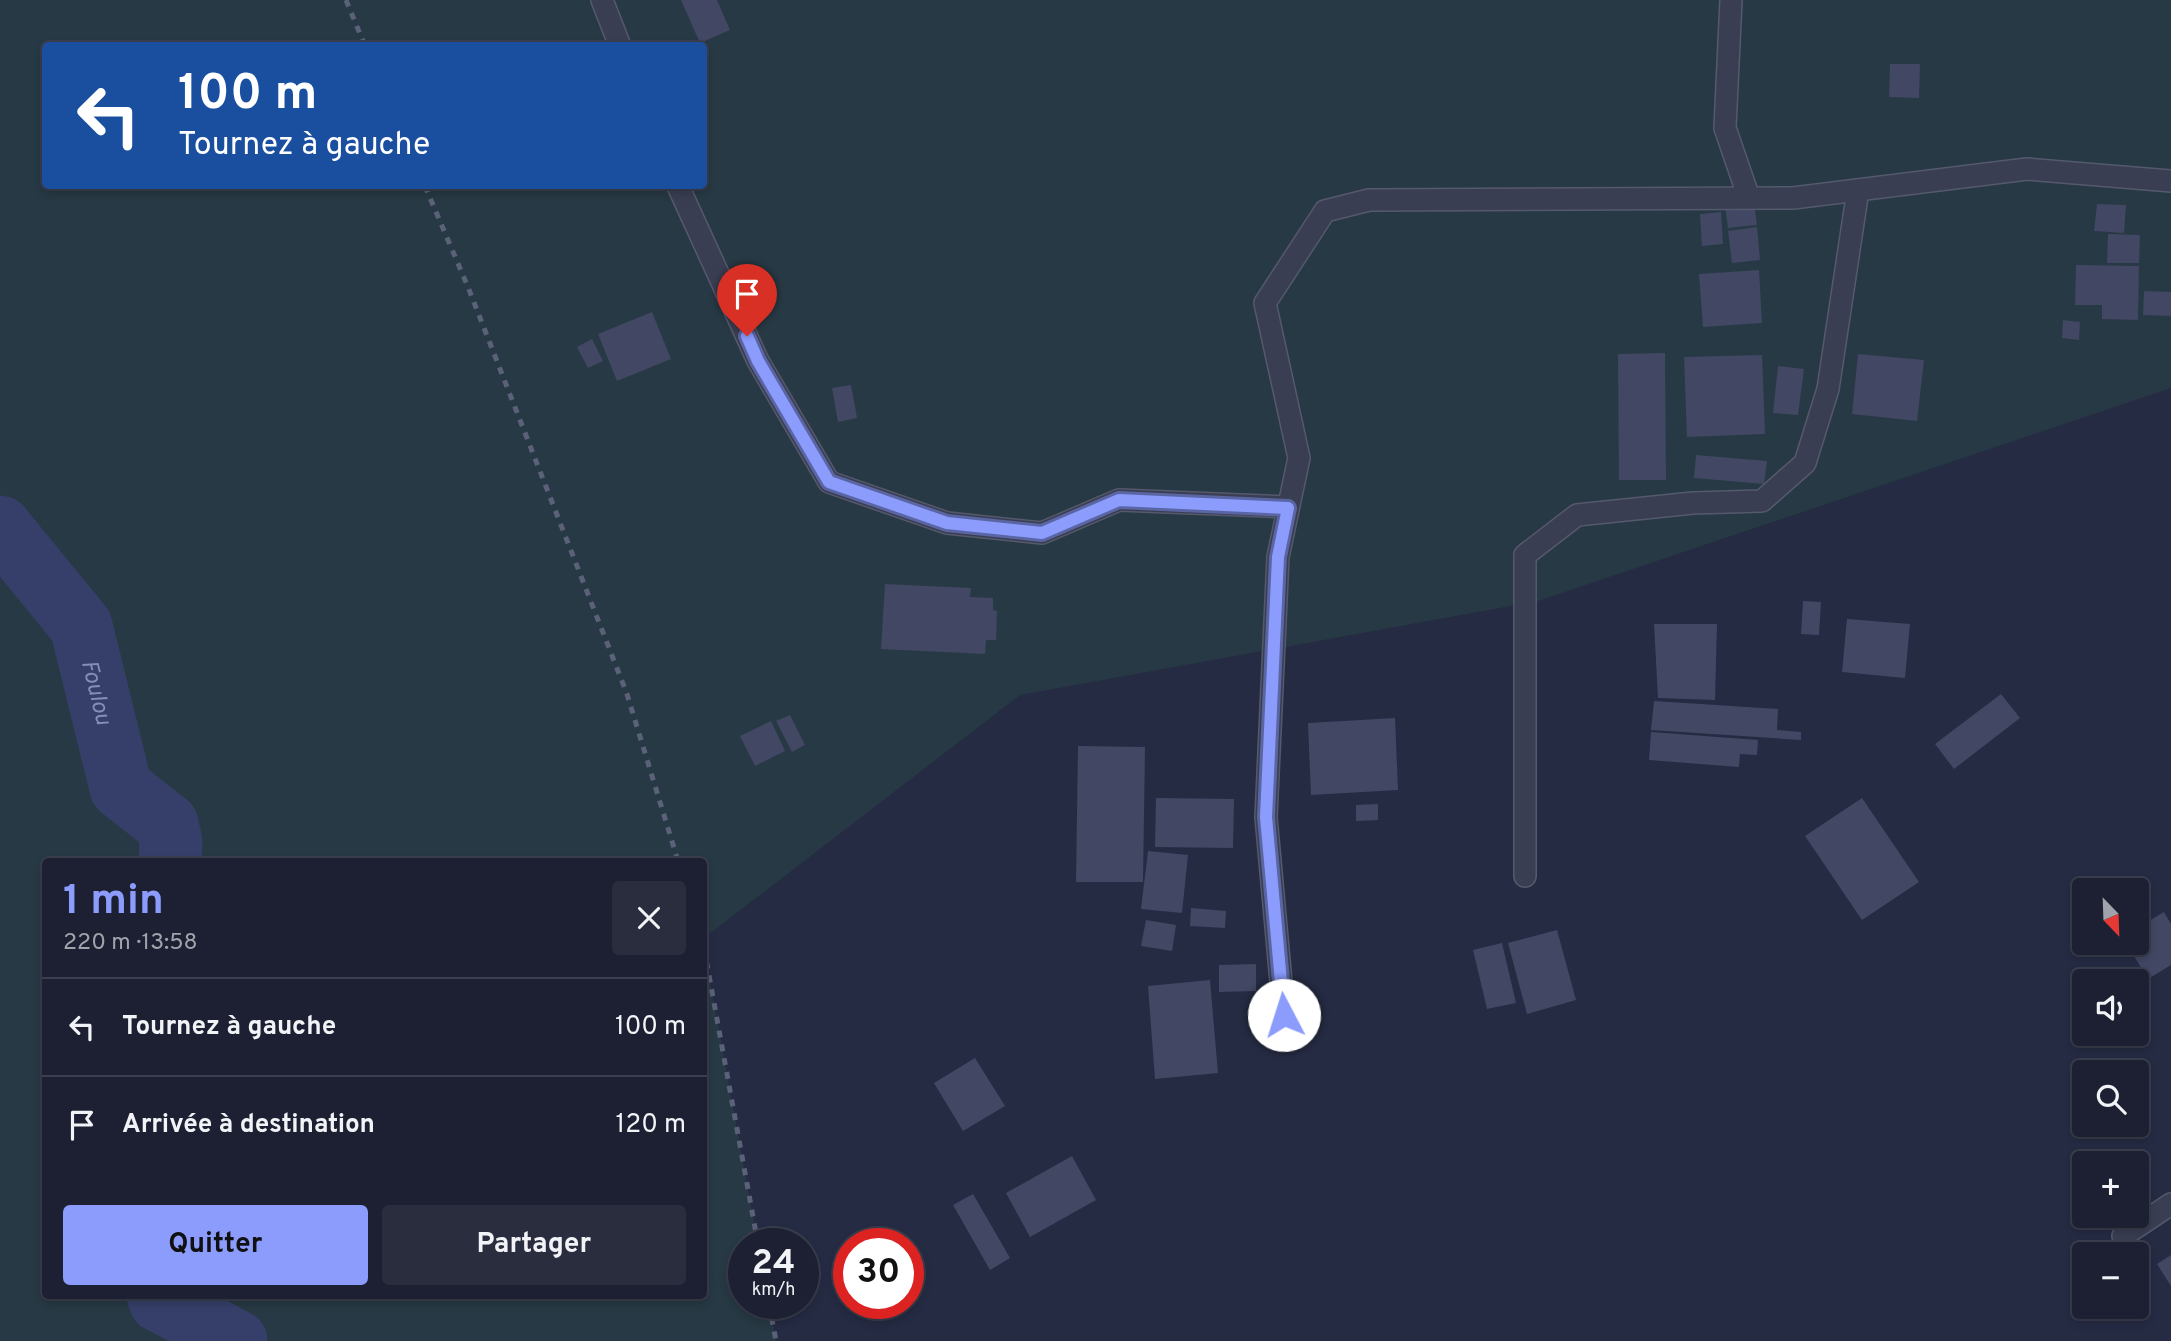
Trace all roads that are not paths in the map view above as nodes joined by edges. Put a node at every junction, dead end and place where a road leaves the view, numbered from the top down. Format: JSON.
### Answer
{"nodes":[{"id":1,"x":602,"y":0,"type":"edge"},
{"id":2,"x":1731,"y":0,"type":"edge"},
{"id":3,"x":618,"y":42,"type":"edge"},
{"id":4,"x":2171,"y":181,"type":"edge"},
{"id":5,"x":679,"y":189,"type":"edge"},
{"id":6,"x":1858,"y":190,"type":"junction"},
{"id":7,"x":1749,"y":198,"type":"junction"},
{"id":8,"x":1288,"y":508,"type":"junction"},
{"id":9,"x":1525,"y":876,"type":"dead end"},
{"id":10,"x":1284,"y":1015,"type":"dead end"},
{"id":11,"x":2171,"y":1204,"type":"edge"},
{"id":12,"x":2123,"y":1236,"type":"dead end"}],
"edges":[{"from":1,"to":3,"type":"street"},
{"from":2,"to":7,"type":"street"},
{"from":4,"to":6,"type":"street"},
{"from":5,"to":8,"type":"street"},
{"from":6,"to":7,"type":"street"},
{"from":6,"to":9,"type":"street"},
{"from":7,"to":8,"type":"street"},
{"from":8,"to":10,"type":"street"},
{"from":11,"to":12,"type":"street"}]}
